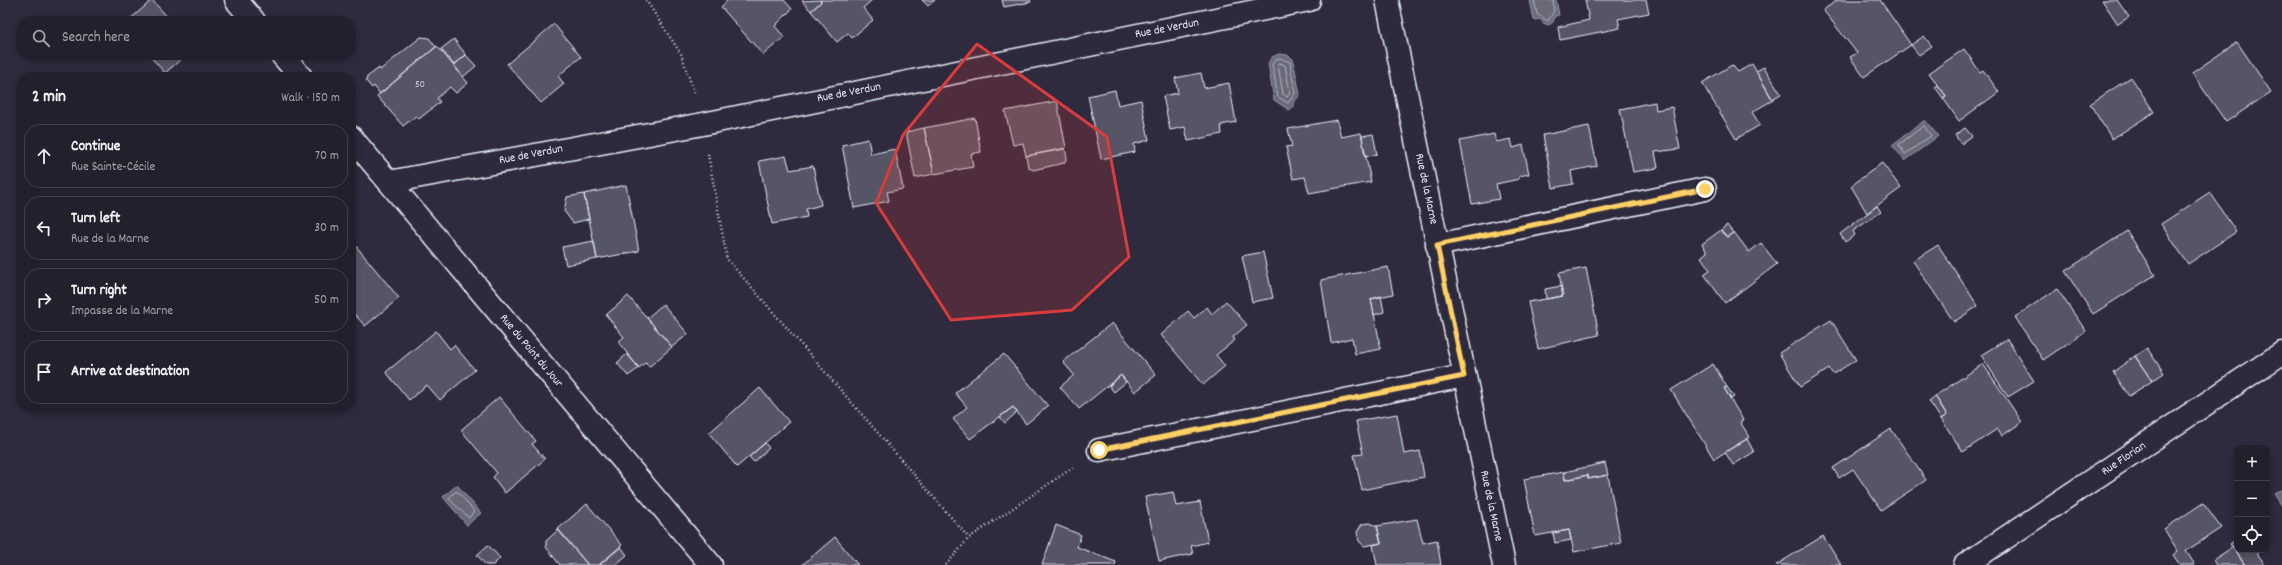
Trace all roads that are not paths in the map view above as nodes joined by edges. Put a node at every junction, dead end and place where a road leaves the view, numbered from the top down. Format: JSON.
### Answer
{"nodes":[{"id":1,"x":236,"y":0,"type":"edge"},
{"id":2,"x":1309,"y":0,"type":"edge"},
{"id":3,"x":1387,"y":0,"type":"edge"},
{"id":4,"x":250,"y":16,"type":"edge"},
{"id":5,"x":286,"y":60,"type":"edge"},
{"id":6,"x":297,"y":72,"type":"edge"},
{"id":7,"x":356,"y":143,"type":"edge"},
{"id":8,"x":389,"y":182,"type":"junction"},
{"id":9,"x":1705,"y":189,"type":"dead end"},
{"id":10,"x":1437,"y":245,"type":"junction"},
{"id":11,"x":2282,"y":353,"type":"edge"},
{"id":12,"x":1464,"y":376,"type":"junction"},
{"id":13,"x":1099,"y":450,"type":"road end"},
{"id":14,"x":710,"y":565,"type":"edge"},
{"id":15,"x":1504,"y":565,"type":"edge"},
{"id":16,"x":1965,"y":565,"type":"edge"}],
"edges":[{"from":1,"to":4,"type":"street"},
{"from":2,"to":8,"type":"street","name":"Rue de Verdun"},
{"from":3,"to":10,"type":"street","name":"Rue de la Marne"},
{"from":5,"to":6,"type":"street"},
{"from":7,"to":8,"type":"street","name":"Rue du Point du Jour"},
{"from":8,"to":14,"type":"street","name":"Rue du Point du Jour"},
{"from":9,"to":10,"type":"street"},
{"from":10,"to":12,"type":"street","name":"Rue de la Marne"},
{"from":11,"to":16,"type":"street","name":"Rue Florian"},
{"from":12,"to":13,"type":"street"},
{"from":12,"to":15,"type":"street","name":"Rue de la Marne"}]}
